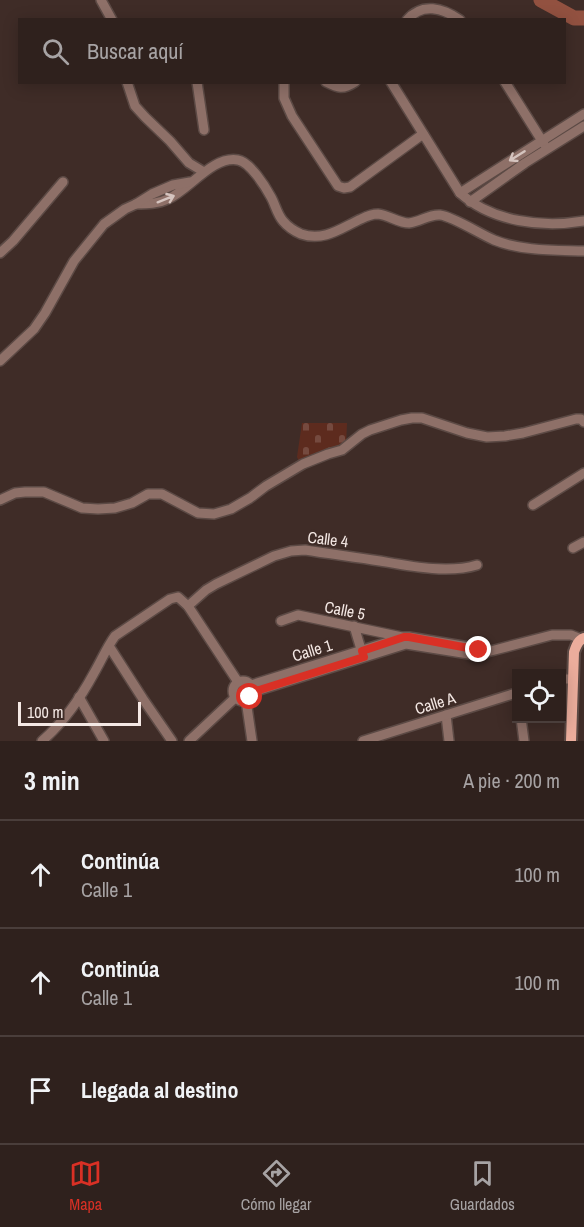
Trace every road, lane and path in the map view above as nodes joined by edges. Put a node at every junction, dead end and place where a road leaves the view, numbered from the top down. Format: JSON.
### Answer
{"nodes":[{"id":1,"x":101,"y":0,"type":"edge"},
{"id":2,"x":111,"y":18,"type":"edge"},
{"id":3,"x":409,"y":18,"type":"edge"},
{"id":4,"x":457,"y":18,"type":"edge"},
{"id":5,"x":128,"y":84,"type":"edge"},
{"id":6,"x":197,"y":84,"type":"edge"},
{"id":7,"x":284,"y":84,"type":"edge"},
{"id":8,"x":331,"y":84,"type":"edge"},
{"id":9,"x":352,"y":84,"type":"edge"},
{"id":10,"x":392,"y":84,"type":"edge"},
{"id":11,"x":506,"y":84,"type":"edge"},
{"id":12,"x":584,"y":114,"type":"edge"},
{"id":13,"x":584,"y":126,"type":"edge"},
{"id":14,"x":204,"y":130,"type":"dead end"},
{"id":15,"x":423,"y":134,"type":"junction"},
{"id":16,"x":544,"y":145,"type":"junction"},
{"id":17,"x":204,"y":172,"type":"junction"},
{"id":18,"x":63,"y":182,"type":"dead end"},
{"id":19,"x":460,"y":193,"type":"junction"},
{"id":20,"x":470,"y":202,"type":"junction"},
{"id":21,"x":584,"y":221,"type":"edge"},
{"id":22,"x":584,"y":250,"type":"edge"},
{"id":23,"x":0,"y":253,"type":"edge"},
{"id":24,"x":0,"y":361,"type":"edge"},
{"id":25,"x":584,"y":422,"type":"edge"},
{"id":26,"x":584,"y":473,"type":"edge"},
{"id":27,"x":0,"y":500,"type":"edge"},
{"id":28,"x":533,"y":505,"type":"dead end"},
{"id":29,"x":584,"y":542,"type":"edge"},
{"id":30,"x":573,"y":548,"type":"dead end"},
{"id":31,"x":477,"y":565,"type":"dead end"},
{"id":32,"x":188,"y":606,"type":"junction"},
{"id":33,"x":281,"y":621,"type":"dead end"},
{"id":34,"x":354,"y":626,"type":"junction"},
{"id":35,"x":404,"y":637,"type":"junction"},
{"id":36,"x":582,"y":638,"type":"edge"},
{"id":37,"x":109,"y":646,"type":"junction"},
{"id":38,"x":487,"y":652,"type":"junction"},
{"id":39,"x":363,"y":654,"type":"junction"},
{"id":40,"x":567,"y":679,"type":"edge"},
{"id":41,"x":238,"y":682,"type":"junction"},
{"id":42,"x":252,"y":688,"type":"junction"},
{"id":43,"x":512,"y":694,"type":"edge"},
{"id":44,"x":79,"y":697,"type":"junction"},
{"id":45,"x":236,"y":697,"type":"junction"},
{"id":46,"x":246,"y":700,"type":"junction"},
{"id":47,"x":446,"y":715,"type":"junction"},
{"id":48,"x":522,"y":723,"type":"edge"},
{"id":49,"x":370,"y":740,"type":"edge"},
{"id":50,"x":42,"y":741,"type":"edge"},
{"id":51,"x":104,"y":741,"type":"edge"},
{"id":52,"x":172,"y":741,"type":"edge"},
{"id":53,"x":189,"y":741,"type":"edge"},
{"id":54,"x":252,"y":741,"type":"edge"},
{"id":55,"x":449,"y":741,"type":"edge"},
{"id":56,"x":524,"y":741,"type":"edge"},
{"id":57,"x":571,"y":741,"type":"edge"}],
"edges":[{"from":1,"to":2,"type":"street"},
{"from":3,"to":4,"type":"street"},
{"from":5,"to":17,"type":"street"},
{"from":6,"to":14,"type":"street"},
{"from":7,"to":15,"type":"street"},
{"from":8,"to":9,"type":"street"},
{"from":10,"to":15,"type":"street"},
{"from":11,"to":16,"type":"street"},
{"from":12,"to":16,"type":"street"},
{"from":13,"to":16,"type":"street"},
{"from":15,"to":19,"type":"street"},
{"from":16,"to":19,"type":"street","one_way":true},
{"from":16,"to":20,"type":"street"},
{"from":17,"to":22,"type":"street"},
{"from":17,"to":24,"type":"street"},
{"from":18,"to":23,"type":"street"},
{"from":19,"to":20,"type":"street"},
{"from":20,"to":21,"type":"street"},
{"from":25,"to":27,"type":"street"},
{"from":26,"to":28,"type":"street"},
{"from":29,"to":30,"type":"street"},
{"from":31,"to":32,"type":"street","name":"Calle 4"},
{"from":32,"to":37,"type":"street"},
{"from":32,"to":41,"type":"street"},
{"from":33,"to":34,"type":"street","name":"Calle 5"},
{"from":34,"to":35,"type":"street","name":"Calle 5"},
{"from":34,"to":39,"type":"street"},
{"from":35,"to":38,"type":"street","name":"Calle 1"},
{"from":35,"to":39,"type":"street","name":"Calle 1"},
{"from":36,"to":38,"type":"street","name":"Calle 1"},
{"from":36,"to":40,"type":"main road"},
{"from":37,"to":44,"type":"street"},
{"from":37,"to":52,"type":"street"},
{"from":38,"to":39,"type":"street","name":"Calle 1"},
{"from":39,"to":42,"type":"street","name":"Calle 1"},
{"from":40,"to":57,"type":"main road"},
{"from":41,"to":42,"type":"street"},
{"from":41,"to":45,"type":"street"},
{"from":42,"to":46,"type":"street"},
{"from":43,"to":47,"type":"street","name":"Calle A"},
{"from":44,"to":50,"type":"street"},
{"from":44,"to":51,"type":"street"},
{"from":45,"to":46,"type":"street"},
{"from":45,"to":53,"type":"street"},
{"from":46,"to":54,"type":"street"},
{"from":47,"to":49,"type":"street","name":"Calle A"},
{"from":47,"to":55,"type":"street"},
{"from":48,"to":56,"type":"street"}]}
